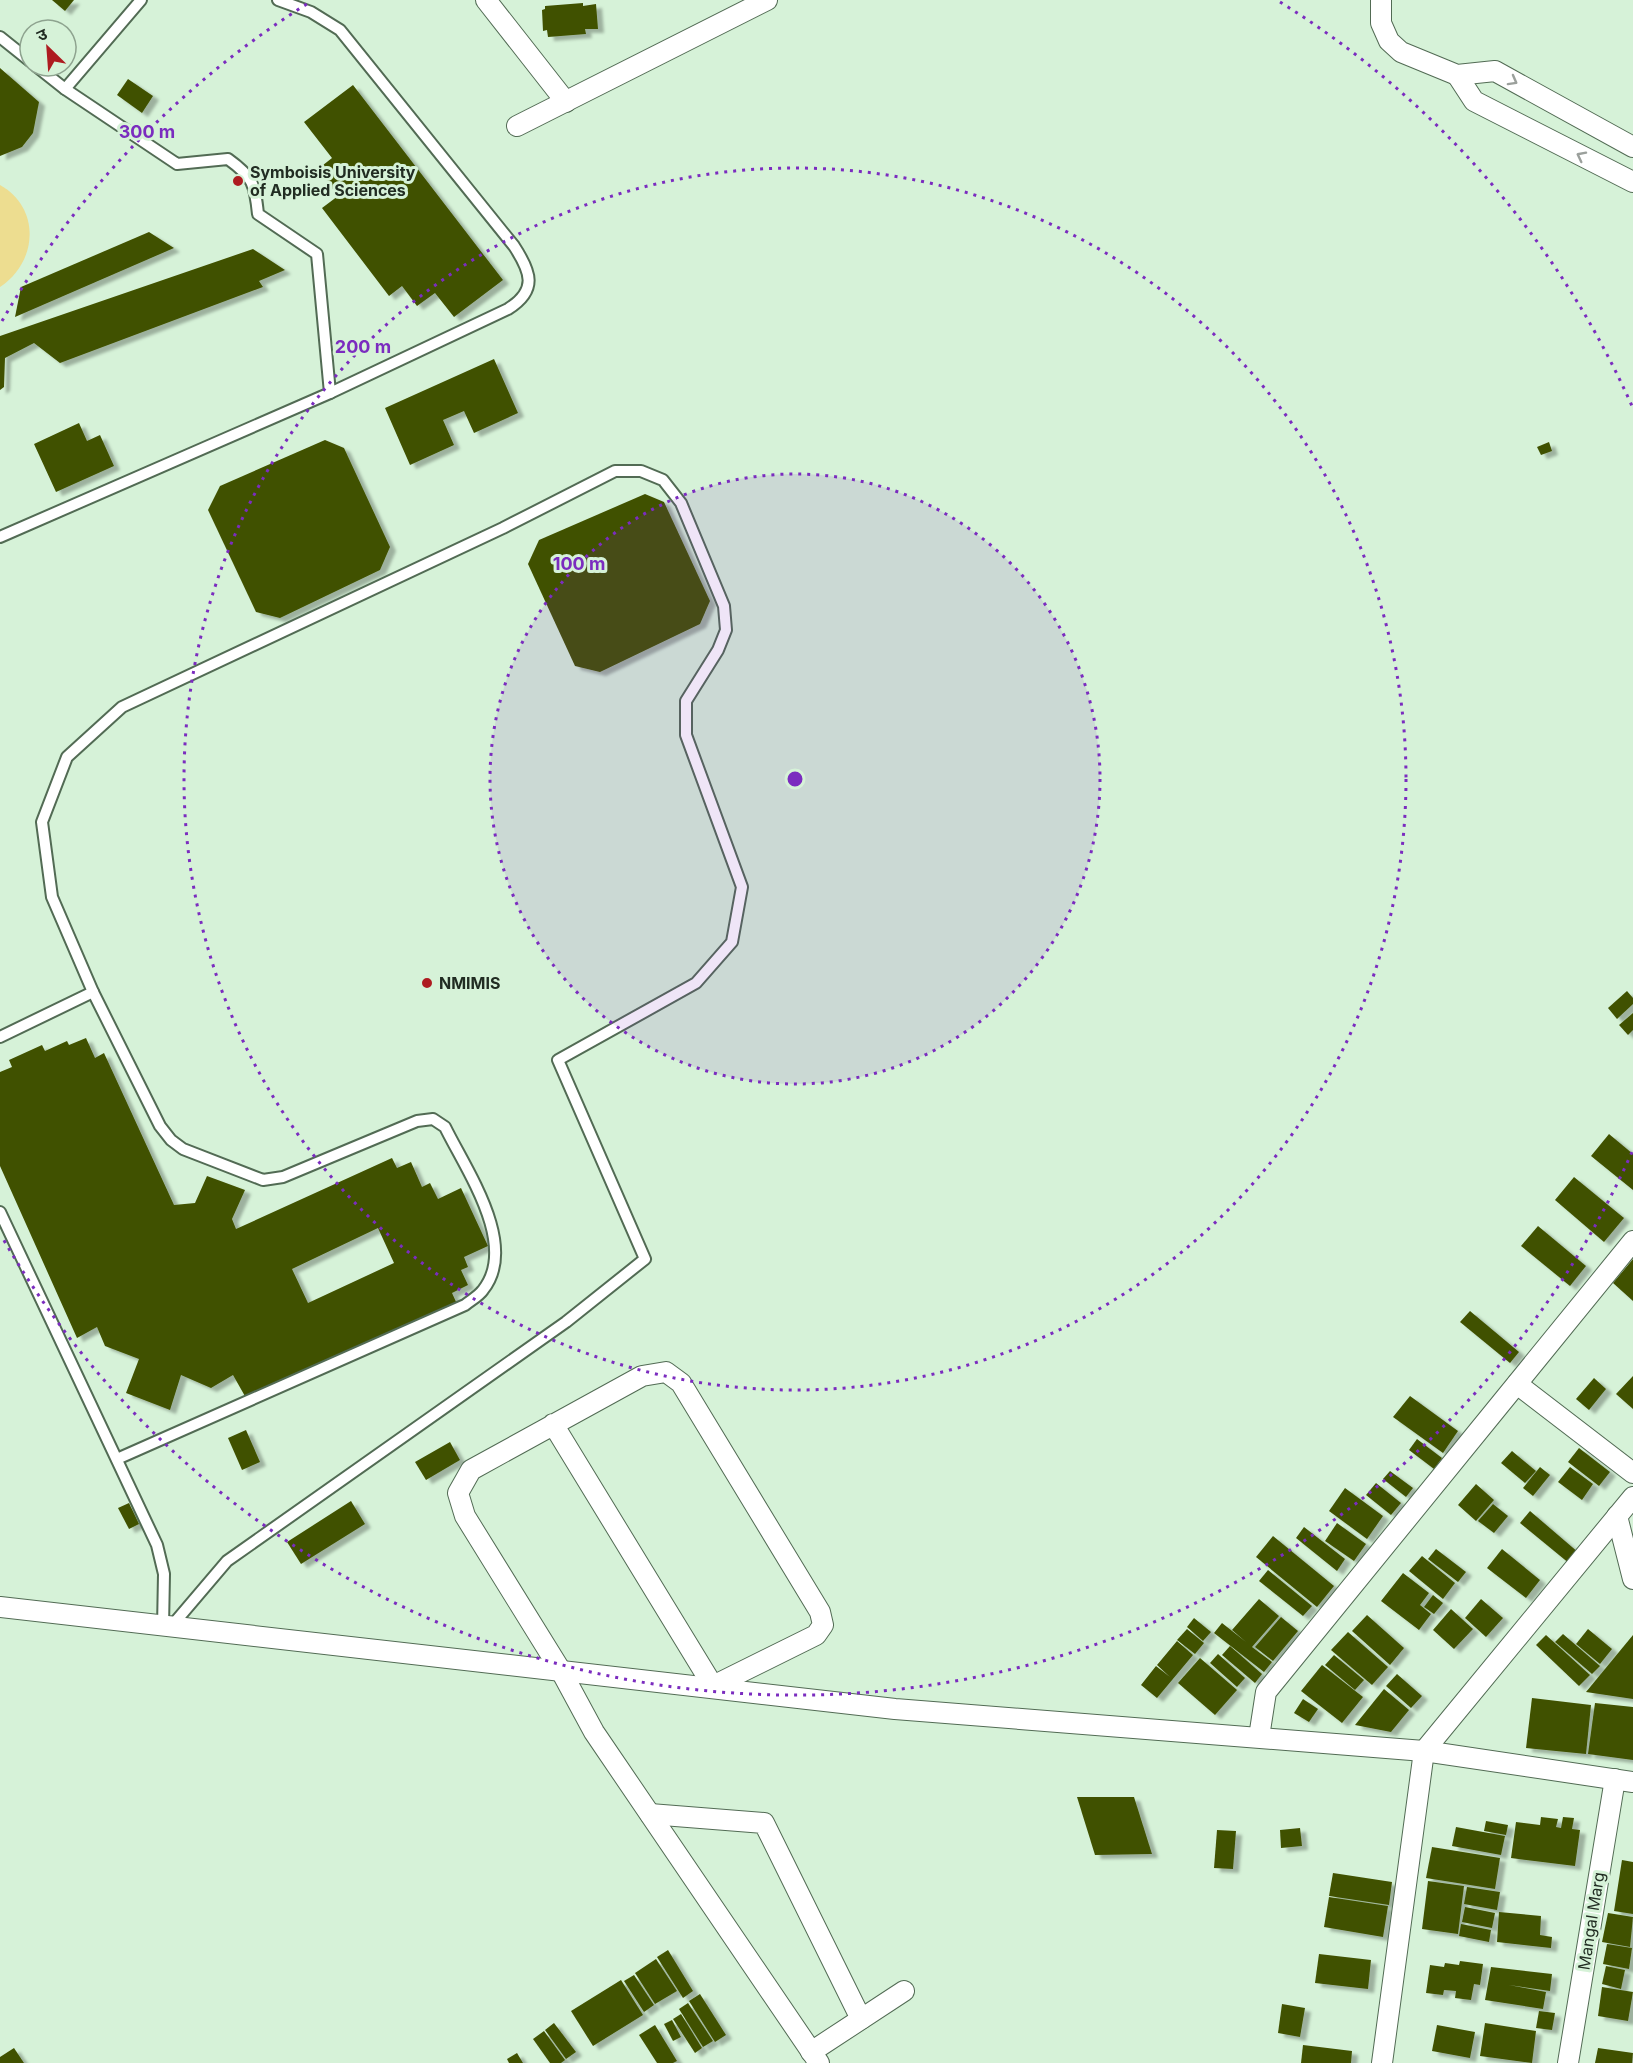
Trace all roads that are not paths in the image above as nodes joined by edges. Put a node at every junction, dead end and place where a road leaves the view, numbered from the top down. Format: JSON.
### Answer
{"nodes":[{"id":1,"x":141,"y":0,"type":"edge"},
{"id":2,"x":278,"y":0,"type":"edge"},
{"id":3,"x":486,"y":0,"type":"edge"},
{"id":4,"x":767,"y":0,"type":"edge"},
{"id":5,"x":1381,"y":0,"type":"edge"},
{"id":6,"x":0,"y":37,"type":"edge"},
{"id":7,"x":18,"y":51,"type":"edge"},
{"id":8,"x":1457,"y":75,"type":"junction"},
{"id":9,"x":51,"y":78,"type":"edge"},
{"id":10,"x":65,"y":89,"type":"junction"},
{"id":11,"x":566,"y":102,"type":"junction"},
{"id":12,"x":517,"y":126,"type":"dead end"},
{"id":13,"x":1633,"y":147,"type":"edge"},
{"id":14,"x":1633,"y":182,"type":"edge"},
{"id":15,"x":330,"y":393,"type":"junction"},
{"id":16,"x":0,"y":537,"type":"edge"},
{"id":17,"x":93,"y":992,"type":"junction"},
{"id":18,"x":0,"y":1037,"type":"edge"},
{"id":19,"x":0,"y":1212,"type":"edge"},
{"id":20,"x":1633,"y":1241,"type":"edge"},
{"id":21,"x":1517,"y":1384,"type":"junction"},
{"id":22,"x":553,"y":1424,"type":"junction"},
{"id":23,"x":117,"y":1459,"type":"junction"},
{"id":24,"x":1633,"y":1473,"type":"edge"},
{"id":25,"x":1633,"y":1497,"type":"edge"},
{"id":26,"x":1617,"y":1516,"type":"junction"},
{"id":27,"x":1633,"y":1579,"type":"edge"},
{"id":28,"x":0,"y":1606,"type":"edge"},
{"id":29,"x":166,"y":1627,"type":"junction"},
{"id":30,"x":561,"y":1671,"type":"junction"},
{"id":31,"x":713,"y":1686,"type":"junction"},
{"id":32,"x":1259,"y":1737,"type":"junction"},
{"id":33,"x":1424,"y":1751,"type":"junction"},
{"id":34,"x":1624,"y":1780,"type":"edge"},
{"id":35,"x":650,"y":1814,"type":"junction"},
{"id":36,"x":904,"y":1991,"type":"dead end"},
{"id":37,"x":861,"y":2019,"type":"junction"},
{"id":38,"x":815,"y":2057,"type":"edge"},
{"id":39,"x":1382,"y":2063,"type":"edge"},
{"id":40,"x":1568,"y":2063,"type":"edge"}],
"edges":[{"from":1,"to":10,"type":"lane"},
{"from":2,"to":15,"type":"lane"},
{"from":3,"to":11,"type":"street"},
{"from":4,"to":11,"type":"street"},
{"from":5,"to":8,"type":"street"},
{"from":6,"to":7,"type":"lane"},
{"from":8,"to":13,"type":"street","one_way":true},
{"from":14,"to":8,"type":"street","one_way":true},
{"from":9,"to":10,"type":"lane"},
{"from":10,"to":15,"type":"lane"},
{"from":11,"to":12,"type":"street"},
{"from":15,"to":16,"type":"lane"},
{"from":17,"to":18,"type":"lane"},
{"from":17,"to":23,"type":"lane"},
{"from":17,"to":29,"type":"lane"},
{"from":19,"to":23,"type":"lane"},
{"from":20,"to":21,"type":"street"},
{"from":21,"to":24,"type":"street"},
{"from":21,"to":32,"type":"street"},
{"from":22,"to":30,"type":"street"},
{"from":22,"to":31,"type":"street"},
{"from":22,"to":31,"type":"street"},
{"from":23,"to":29,"type":"lane"},
{"from":25,"to":26,"type":"street"},
{"from":26,"to":27,"type":"street"},
{"from":26,"to":33,"type":"street"},
{"from":28,"to":29,"type":"street"},
{"from":29,"to":30,"type":"street"},
{"from":30,"to":31,"type":"street"},
{"from":30,"to":35,"type":"street"},
{"from":31,"to":32,"type":"street"},
{"from":32,"to":33,"type":"street"},
{"from":33,"to":34,"type":"street"},
{"from":33,"to":39,"type":"street"},
{"from":34,"to":40,"type":"street","name":"Mangal Marg"},
{"from":35,"to":37,"type":"street"},
{"from":35,"to":38,"type":"street"},
{"from":36,"to":37,"type":"street"},
{"from":37,"to":38,"type":"street"}]}
